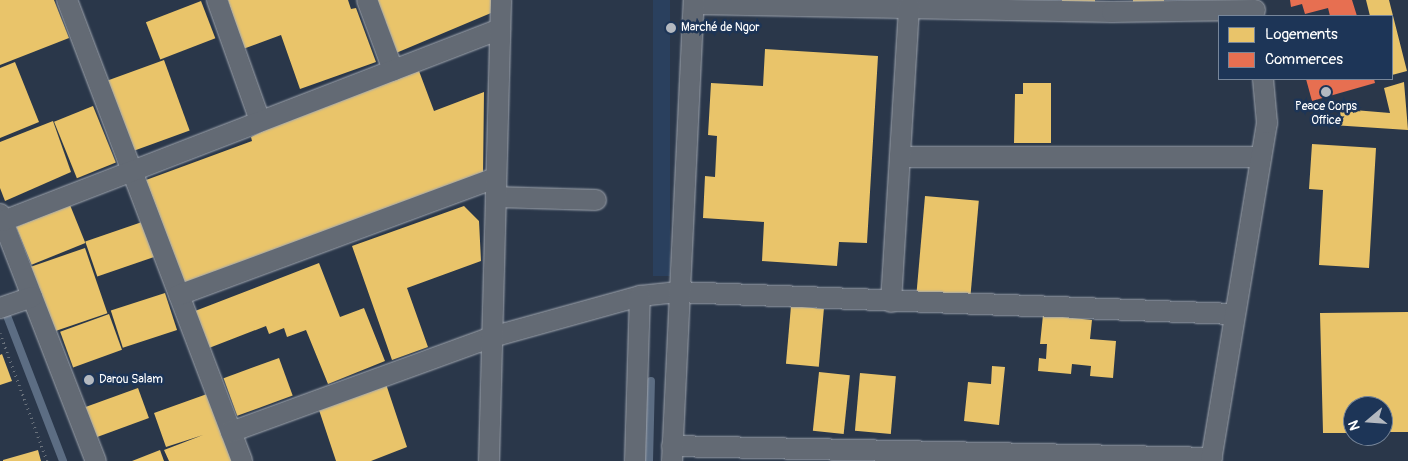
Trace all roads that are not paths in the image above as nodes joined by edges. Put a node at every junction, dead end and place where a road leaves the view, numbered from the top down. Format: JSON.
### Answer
{"nodes":[{"id":1,"x":67,"y":0,"type":"edge"},
{"id":2,"x":217,"y":0,"type":"edge"},
{"id":3,"x":367,"y":0,"type":"edge"},
{"id":4,"x":500,"y":0,"type":"edge"},
{"id":5,"x":694,"y":2,"type":"edge"},
{"id":6,"x":788,"y":2,"type":"edge"},
{"id":7,"x":909,"y":6,"type":"junction"},
{"id":8,"x":1254,"y":9,"type":"edge"},
{"id":9,"x":500,"y":29,"type":"junction"},
{"id":10,"x":393,"y":70,"type":"junction"},
{"id":11,"x":1263,"y":80,"type":"edge"},
{"id":12,"x":260,"y":120,"type":"junction"},
{"id":13,"x":900,"y":157,"type":"junction"},
{"id":14,"x":1261,"y":157,"type":"junction"},
{"id":15,"x":132,"y":170,"type":"junction"},
{"id":16,"x":496,"y":188,"type":"junction"},
{"id":17,"x":596,"y":200,"type":"dead end"},
{"id":18,"x":1,"y":218,"type":"edge"},
{"id":19,"x":678,"y":292,"type":"junction"},
{"id":20,"x":180,"y":295,"type":"junction"},
{"id":21,"x":640,"y":296,"type":"junction"},
{"id":22,"x":891,"y":302,"type":"junction"},
{"id":23,"x":16,"y":303,"type":"edge"},
{"id":24,"x":1234,"y":314,"type":"junction"},
{"id":25,"x":492,"y":338,"type":"junction"},
{"id":26,"x":231,"y":432,"type":"junction"},
{"id":27,"x":672,"y":454,"type":"edge"},
{"id":28,"x":806,"y":455,"type":"edge"},
{"id":29,"x":944,"y":456,"type":"edge"},
{"id":30,"x":1082,"y":458,"type":"edge"},
{"id":31,"x":1212,"y":459,"type":"edge"},
{"id":32,"x":96,"y":461,"type":"edge"},
{"id":33,"x":242,"y":461,"type":"edge"},
{"id":34,"x":489,"y":461,"type":"edge"},
{"id":35,"x":635,"y":461,"type":"edge"}],
"edges":[{"from":1,"to":15,"type":"street"},
{"from":2,"to":12,"type":"street"},
{"from":3,"to":10,"type":"street"},
{"from":4,"to":9,"type":"street"},
{"from":5,"to":6,"type":"street"},
{"from":5,"to":19,"type":"street"},
{"from":6,"to":7,"type":"street"},
{"from":7,"to":8,"type":"street"},
{"from":7,"to":13,"type":"street"},
{"from":9,"to":10,"type":"street"},
{"from":9,"to":16,"type":"street"},
{"from":10,"to":12,"type":"street"},
{"from":11,"to":14,"type":"street"},
{"from":12,"to":15,"type":"street"},
{"from":13,"to":14,"type":"street"},
{"from":13,"to":22,"type":"street"},
{"from":14,"to":24,"type":"street"},
{"from":15,"to":18,"type":"street"},
{"from":15,"to":20,"type":"street"},
{"from":16,"to":17,"type":"street"},
{"from":16,"to":20,"type":"street"},
{"from":16,"to":25,"type":"street"},
{"from":18,"to":23,"type":"street"},
{"from":19,"to":21,"type":"street"},
{"from":19,"to":22,"type":"street"},
{"from":19,"to":27,"type":"street"},
{"from":20,"to":26,"type":"street"},
{"from":21,"to":25,"type":"street"},
{"from":21,"to":35,"type":"street"},
{"from":22,"to":24,"type":"street"},
{"from":23,"to":32,"type":"street"},
{"from":24,"to":31,"type":"street"},
{"from":25,"to":26,"type":"street"},
{"from":25,"to":34,"type":"street"},
{"from":26,"to":33,"type":"street"},
{"from":27,"to":28,"type":"street"},
{"from":28,"to":29,"type":"street"},
{"from":29,"to":30,"type":"street"},
{"from":30,"to":31,"type":"street"}]}
